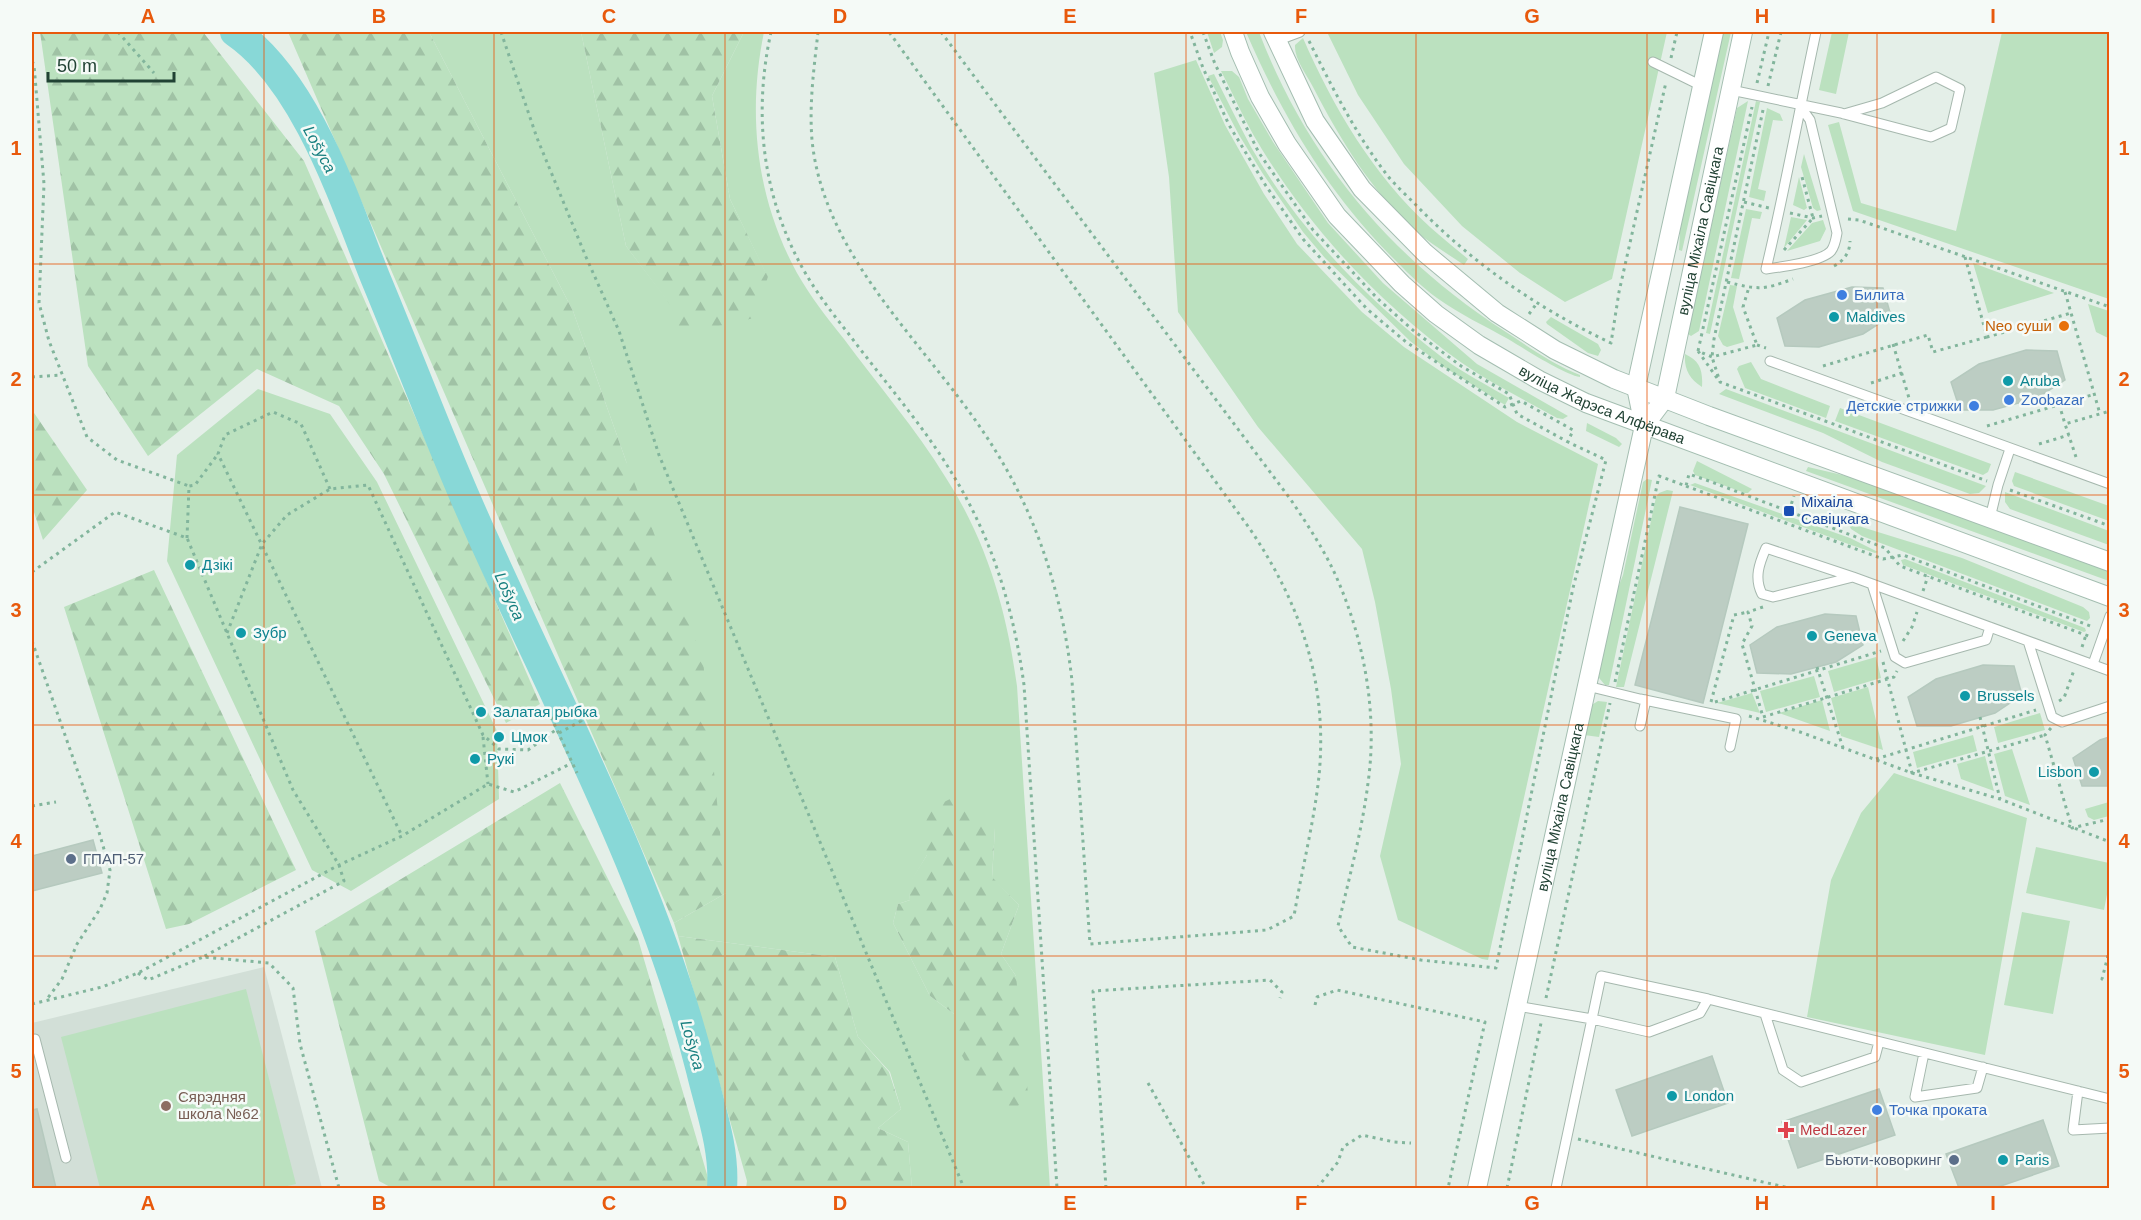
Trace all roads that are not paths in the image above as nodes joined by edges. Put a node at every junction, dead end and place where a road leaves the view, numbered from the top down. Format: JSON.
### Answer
{"nodes":[{"id":1,"x":1233,"y":32,"type":"edge"},
{"id":2,"x":1302,"y":32,"type":"edge"},
{"id":3,"x":1714,"y":32,"type":"edge"},
{"id":4,"x":1743,"y":32,"type":"edge"},
{"id":5,"x":1816,"y":32,"type":"edge"},
{"id":6,"x":1274,"y":36,"type":"edge"},
{"id":7,"x":1653,"y":62,"type":"dead end"},
{"id":8,"x":1702,"y":86,"type":"junction"},
{"id":9,"x":1731,"y":90,"type":"junction"},
{"id":10,"x":1800,"y":106,"type":"junction"},
{"id":11,"x":1844,"y":114,"type":"junction"},
{"id":12,"x":1770,"y":361,"type":"dead end"},
{"id":13,"x":1636,"y":387,"type":"junction"},
{"id":14,"x":1665,"y":398,"type":"junction"},
{"id":15,"x":1644,"y":426,"type":"junction"},
{"id":16,"x":2010,"y":449,"type":"junction"},
{"id":17,"x":2109,"y":484,"type":"edge"},
{"id":18,"x":1990,"y":518,"type":"junction"},
{"id":19,"x":2109,"y":562,"type":"edge"},
{"id":20,"x":1853,"y":577,"type":"junction"},
{"id":21,"x":1872,"y":584,"type":"junction"},
{"id":22,"x":2109,"y":597,"type":"edge"},
{"id":23,"x":2109,"y":616,"type":"edge"},
{"id":24,"x":1990,"y":627,"type":"junction"},
{"id":25,"x":2028,"y":640,"type":"junction"},
{"id":26,"x":2092,"y":664,"type":"junction"},
{"id":27,"x":2109,"y":671,"type":"edge"},
{"id":28,"x":1587,"y":686,"type":"junction"},
{"id":29,"x":1646,"y":700,"type":"junction"},
{"id":30,"x":2109,"y":706,"type":"edge"},
{"id":31,"x":1640,"y":726,"type":"dead end"},
{"id":32,"x":1730,"y":747,"type":"dead end"},
{"id":33,"x":1708,"y":999,"type":"junction"},
{"id":34,"x":1517,"y":1006,"type":"junction"},
{"id":35,"x":1765,"y":1014,"type":"junction"},
{"id":36,"x":1592,"y":1019,"type":"junction"},
{"id":37,"x":32,"y":1040,"type":"edge"},
{"id":38,"x":1879,"y":1042,"type":"junction"},
{"id":39,"x":1924,"y":1053,"type":"junction"},
{"id":40,"x":1983,"y":1067,"type":"junction"},
{"id":41,"x":2078,"y":1091,"type":"junction"},
{"id":42,"x":2109,"y":1099,"type":"edge"},
{"id":43,"x":2109,"y":1128,"type":"edge"},
{"id":44,"x":66,"y":1158,"type":"dead end"},
{"id":45,"x":1477,"y":1188,"type":"edge"},
{"id":46,"x":1556,"y":1188,"type":"edge"}],
"edges":[{"from":1,"to":15,"type":"main road","name":"вуліца Жарэса Алфёрава"},
{"from":2,"to":6,"type":"lane"},
{"from":3,"to":8,"type":"main road","name":"вуліца Міхаіла Савіцкага"},
{"from":4,"to":9,"type":"main road","name":"вуліца Міхаіла Савіцкага"},
{"from":5,"to":10,"type":"lane"},
{"from":6,"to":13,"type":"main road","name":"вуліца Жарэса Алфёрава"},
{"from":7,"to":8,"type":"lane"},
{"from":8,"to":13,"type":"main road","name":"вуліца Міхаіла Савіцкага"},
{"from":9,"to":10,"type":"lane"},
{"from":9,"to":14,"type":"main road","name":"вуліца Міхаіла Савіцкага"},
{"from":10,"to":10,"type":"lane"},
{"from":10,"to":11,"type":"lane"},
{"from":11,"to":11,"type":"lane"},
{"from":12,"to":16,"type":"lane"},
{"from":13,"to":14,"type":"main road","name":"вуліца Жарэса Алфёрава"},
{"from":13,"to":15,"type":"main road","name":"вуліца Міхаіла Савіцкага"},
{"from":14,"to":15,"type":"main road","name":"вуліца Міхаіла Савіцкага"},
{"from":14,"to":18,"type":"main road","name":"вуліца Жарэса Алфёрава"},
{"from":15,"to":22,"type":"main road","name":"вуліца Жарэса Алфёрава"},
{"from":15,"to":28,"type":"main road","name":"вуліца Міхаіла Савіцкага"},
{"from":16,"to":17,"type":"lane"},
{"from":16,"to":18,"type":"lane"},
{"from":18,"to":19,"type":"main road","name":"вуліца Жарэса Алфёрава"},
{"from":20,"to":20,"type":"lane"},
{"from":20,"to":21,"type":"lane"},
{"from":21,"to":24,"type":"lane"},
{"from":21,"to":24,"type":"lane"},
{"from":23,"to":26,"type":"lane"},
{"from":24,"to":25,"type":"lane"},
{"from":25,"to":26,"type":"lane"},
{"from":25,"to":30,"type":"lane"},
{"from":26,"to":27,"type":"lane"},
{"from":28,"to":29,"type":"lane"},
{"from":28,"to":34,"type":"main road","name":"вуліца Міхаіла Савіцкага"},
{"from":29,"to":31,"type":"lane"},
{"from":29,"to":32,"type":"lane"},
{"from":33,"to":35,"type":"lane"},
{"from":33,"to":36,"type":"lane"},
{"from":33,"to":36,"type":"lane"},
{"from":34,"to":36,"type":"lane"},
{"from":34,"to":45,"type":"main road","name":"вуліца Міхаіла Савіцкага"},
{"from":35,"to":38,"type":"lane"},
{"from":35,"to":38,"type":"lane"},
{"from":36,"to":46,"type":"lane"},
{"from":37,"to":44,"type":"lane"},
{"from":38,"to":39,"type":"lane"},
{"from":39,"to":40,"type":"lane"},
{"from":39,"to":40,"type":"lane"},
{"from":40,"to":41,"type":"lane"},
{"from":41,"to":42,"type":"lane"},
{"from":41,"to":43,"type":"lane"}]}
